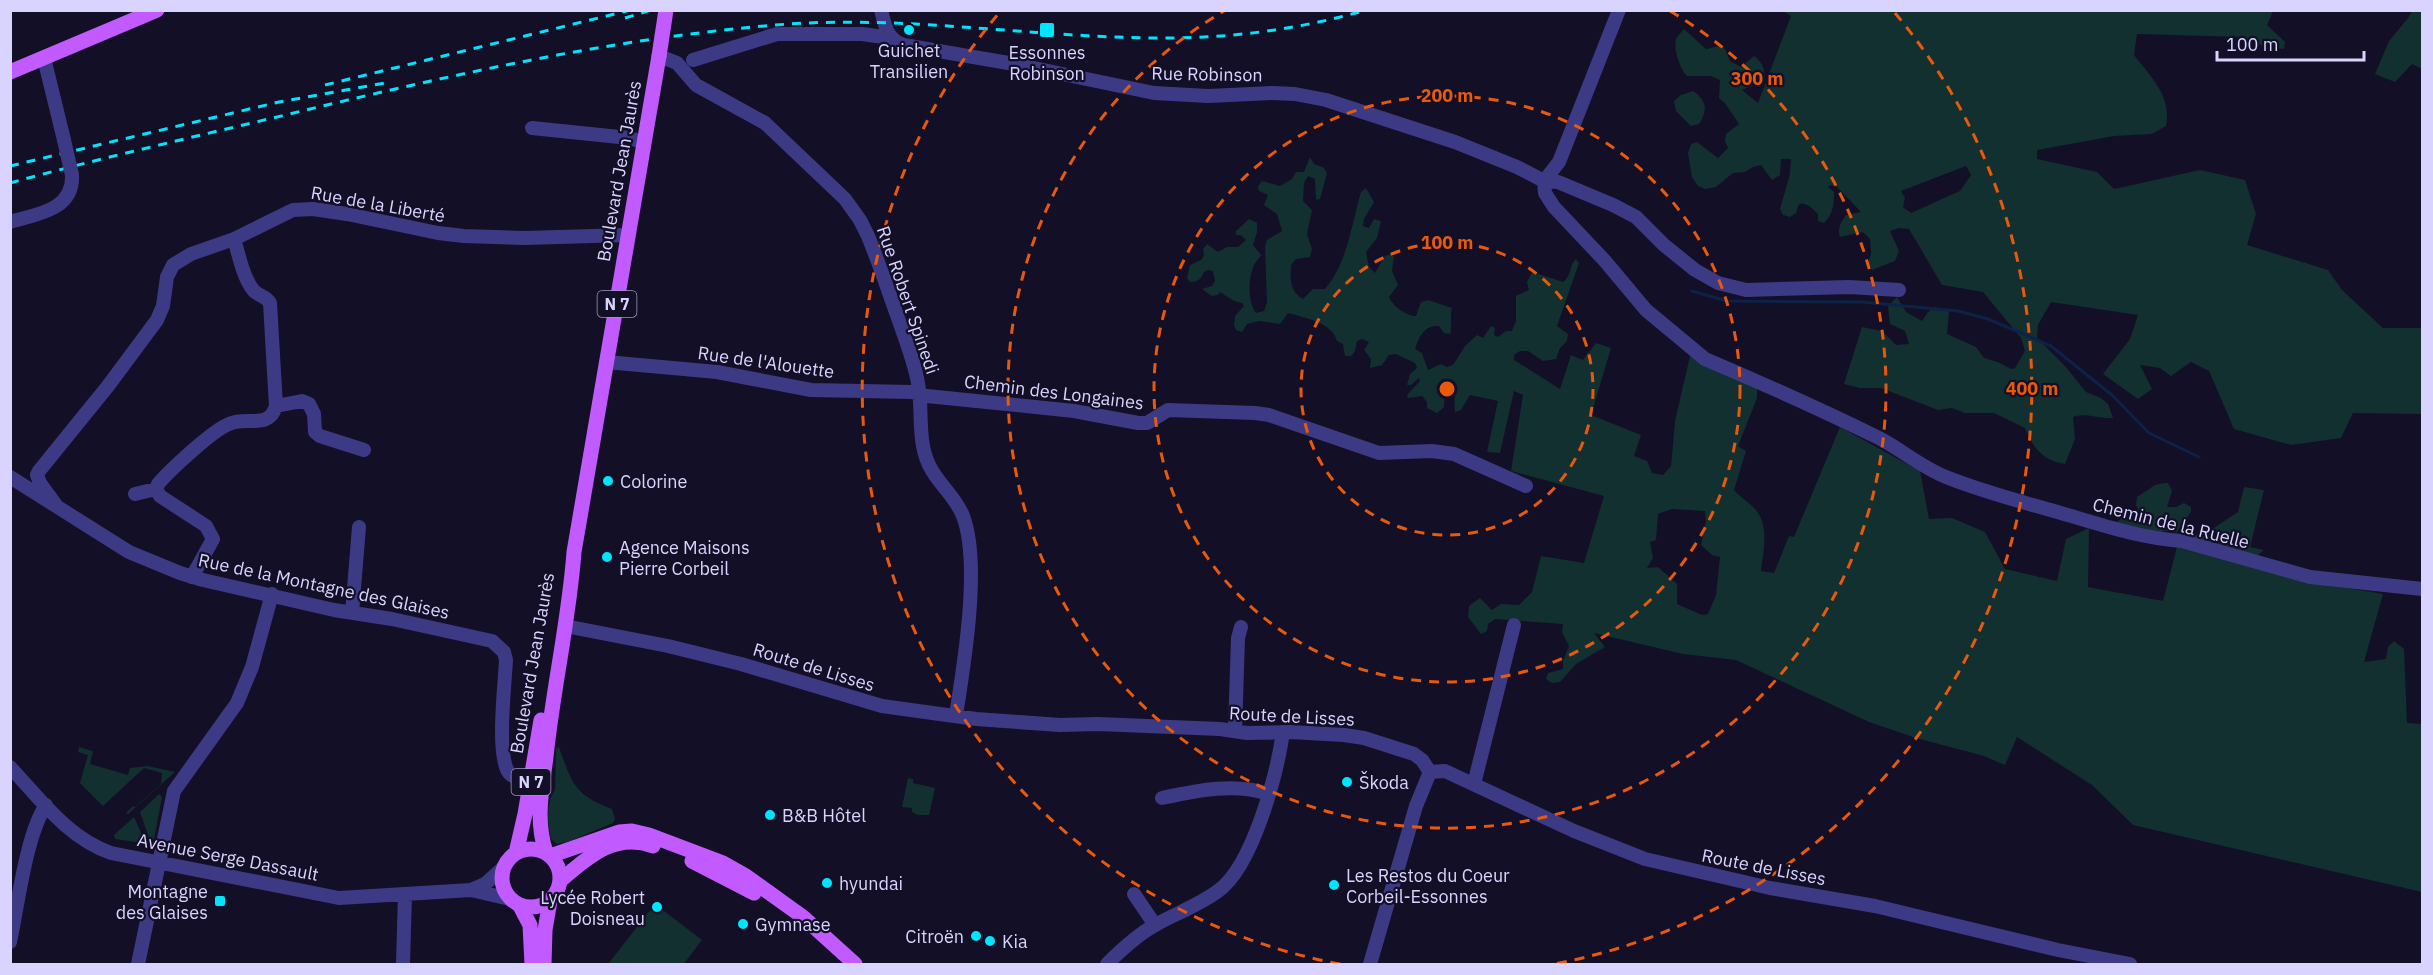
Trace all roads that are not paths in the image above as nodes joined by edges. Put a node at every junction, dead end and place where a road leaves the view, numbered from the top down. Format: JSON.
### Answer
{"nodes":[{"id":1,"x":157,"y":10,"type":"edge"},
{"id":2,"x":666,"y":10,"type":"edge"},
{"id":3,"x":881,"y":10,"type":"edge"},
{"id":4,"x":1618,"y":10,"type":"edge"},
{"id":5,"x":891,"y":38,"type":"junction"},
{"id":6,"x":659,"y":56,"type":"junction"},
{"id":7,"x":44,"y":58,"type":"junction"},
{"id":8,"x":693,"y":60,"type":"dead end"},
{"id":9,"x":10,"y":72,"type":"edge"},
{"id":10,"x":532,"y":128,"type":"dead end"},
{"id":11,"x":643,"y":142,"type":"junction"},
{"id":12,"x":1544,"y":181,"type":"junction"},
{"id":13,"x":10,"y":222,"type":"edge"},
{"id":14,"x":627,"y":235,"type":"junction"},
{"id":15,"x":234,"y":239,"type":"junction"},
{"id":16,"x":1899,"y":290,"type":"dead end"},
{"id":17,"x":606,"y":362,"type":"junction"},
{"id":18,"x":920,"y":394,"type":"junction"},
{"id":19,"x":276,"y":406,"type":"junction"},
{"id":20,"x":364,"y":450,"type":"dead end"},
{"id":21,"x":10,"y":477,"type":"edge"},
{"id":22,"x":1526,"y":486,"type":"dead end"},
{"id":23,"x":156,"y":489,"type":"junction"},
{"id":24,"x":135,"y":495,"type":"dead end"},
{"id":25,"x":56,"y":505,"type":"junction"},
{"id":26,"x":358,"y":527,"type":"dead end"},
{"id":27,"x":574,"y":552,"type":"junction"},
{"id":28,"x":192,"y":577,"type":"junction"},
{"id":29,"x":2422,"y":590,"type":"edge"},
{"id":30,"x":272,"y":594,"type":"junction"},
{"id":31,"x":352,"y":613,"type":"junction"},
{"id":32,"x":1514,"y":625,"type":"dead end"},
{"id":33,"x":565,"y":626,"type":"junction"},
{"id":34,"x":1241,"y":627,"type":"dead end"},
{"id":35,"x":956,"y":715,"type":"junction"},
{"id":36,"x":1235,"y":732,"type":"junction"},
{"id":37,"x":1283,"y":732,"type":"junction"},
{"id":38,"x":10,"y":767,"type":"edge"},
{"id":39,"x":1430,"y":772,"type":"junction"},
{"id":40,"x":531,"y":779,"type":"junction"},
{"id":41,"x":1474,"y":784,"type":"junction"},
{"id":42,"x":1268,"y":794,"type":"junction"},
{"id":43,"x":1162,"y":798,"type":"dead end"},
{"id":44,"x":46,"y":805,"type":"junction"},
{"id":45,"x":516,"y":853,"type":"junction"},
{"id":46,"x":548,"y":854,"type":"junction"},
{"id":47,"x":158,"y":863,"type":"junction"},
{"id":48,"x":503,"y":868,"type":"junction"},
{"id":49,"x":561,"y":880,"type":"junction"},
{"id":50,"x":471,"y":890,"type":"junction"},
{"id":51,"x":405,"y":894,"type":"junction"},
{"id":52,"x":1134,"y":894,"type":"dead end"},
{"id":53,"x":550,"y":901,"type":"junction"},
{"id":54,"x":515,"y":902,"type":"junction"},
{"id":55,"x":1155,"y":925,"type":"junction"},
{"id":56,"x":10,"y":942,"type":"edge"},
{"id":57,"x":138,"y":964,"type":"edge"},
{"id":58,"x":403,"y":964,"type":"edge"},
{"id":59,"x":532,"y":964,"type":"edge"},
{"id":60,"x":544,"y":964,"type":"edge"},
{"id":61,"x":842,"y":964,"type":"edge"},
{"id":62,"x":855,"y":964,"type":"edge"},
{"id":63,"x":1107,"y":964,"type":"edge"},
{"id":64,"x":1370,"y":964,"type":"edge"},
{"id":65,"x":2130,"y":964,"type":"edge"}],
"edges":[{"from":1,"to":7,"type":"main road"},
{"from":2,"to":6,"type":"main road","name":"Boulevard Jean Jaurès","number":"N 7","bridge":true},
{"from":3,"to":5,"type":"street"},
{"from":4,"to":12,"type":"street"},
{"from":5,"to":8,"type":"street","name":"Rue Robinson"},
{"from":5,"to":12,"type":"street","name":"Rue Robinson"},
{"from":6,"to":11,"type":"main road","name":"Boulevard Jean Jaurès","number":"N 7"},
{"from":6,"to":18,"type":"street","name":"Rue Robert Spinedi"},
{"from":7,"to":9,"type":"main road"},
{"from":7,"to":13,"type":"street","bridge":true},
{"from":10,"to":11,"type":"street"},
{"from":11,"to":14,"type":"main road","name":"Boulevard Jean Jaurès","number":"N 7"},
{"from":12,"to":16,"type":"street","name":"Rue Robinson"},
{"from":12,"to":29,"type":"street","name":"Chemin de la Ruelle"},
{"from":14,"to":15,"type":"street","name":"Rue de la Liberté"},
{"from":14,"to":17,"type":"main road","name":"Boulevard Jean Jaurès","number":"N 7"},
{"from":15,"to":19,"type":"street"},
{"from":15,"to":25,"type":"street","name":"Rue de la Liberté"},
{"from":17,"to":18,"type":"street","name":"Rue de l'Alouette"},
{"from":17,"to":27,"type":"main road","name":"Boulevard Jean Jaurès","number":"N 7"},
{"from":18,"to":22,"type":"street","name":"Chemin des Longaines"},
{"from":18,"to":35,"type":"street","name":"Rue Robert Spinedi"},
{"from":19,"to":20,"type":"street"},
{"from":19,"to":23,"type":"street"},
{"from":21,"to":25,"type":"street","name":"Rue de la Montagne des Glaises"},
{"from":23,"to":24,"type":"street"},
{"from":23,"to":28,"type":"street"},
{"from":25,"to":28,"type":"street","name":"Rue de la Montagne des Glaises"},
{"from":26,"to":31,"type":"street"},
{"from":27,"to":33,"type":"main road","name":"Boulevard Jean Jaurès","number":"N 7"},
{"from":27,"to":40,"type":"main road","name":"Boulevard Jean Jaurès","number":"N 7"},
{"from":28,"to":30,"type":"street","name":"Rue de la Montagne des Glaises"},
{"from":30,"to":31,"type":"street","name":"Rue de la Montagne des Glaises"},
{"from":30,"to":47,"type":"street"},
{"from":31,"to":40,"type":"street","name":"Rue de la Montagne des Glaises"},
{"from":32,"to":41,"type":"street"},
{"from":33,"to":35,"type":"street","name":"Route de Lisses"},
{"from":33,"to":46,"type":"main road","name":"Boulevard Jean Jaurès","number":"N 7"},
{"from":34,"to":36,"type":"street"},
{"from":35,"to":36,"type":"street","name":"Route de Lisses"},
{"from":36,"to":37,"type":"street","name":"Route de Lisses"},
{"from":37,"to":39,"type":"street","name":"Route de Lisses"},
{"from":37,"to":42,"type":"street"},
{"from":38,"to":44,"type":"street","name":"Avenue Serge Dassault"},
{"from":39,"to":41,"type":"street","name":"Route de Lisses"},
{"from":39,"to":64,"type":"street"},
{"from":40,"to":45,"type":"main road","name":"Boulevard Jean Jaurès","number":"N 7"},
{"from":41,"to":65,"type":"street","name":"Route de Lisses"},
{"from":42,"to":43,"type":"street"},
{"from":42,"to":55,"type":"street"},
{"from":44,"to":47,"type":"street","name":"Avenue Serge Dassault"},
{"from":44,"to":56,"type":"street"},
{"from":45,"to":46,"type":"main road"},
{"from":45,"to":48,"type":"main road"},
{"from":46,"to":49,"type":"main road"},
{"from":46,"to":62,"type":"main road"},
{"from":47,"to":51,"type":"street","name":"Avenue Serge Dassault"},
{"from":47,"to":57,"type":"street"},
{"from":48,"to":50,"type":"street","name":"Avenue Serge Dassault"},
{"from":48,"to":54,"type":"main road"},
{"from":49,"to":53,"type":"main road"},
{"from":49,"to":61,"type":"main road"},
{"from":50,"to":51,"type":"street","name":"Avenue Serge Dassault"},
{"from":50,"to":54,"type":"street","name":"Avenue Serge Dassault"},
{"from":51,"to":58,"type":"street"},
{"from":52,"to":55,"type":"street"},
{"from":53,"to":54,"type":"main road"},
{"from":53,"to":60,"type":"main road"},
{"from":54,"to":59,"type":"main road"},
{"from":55,"to":63,"type":"street"}]}
